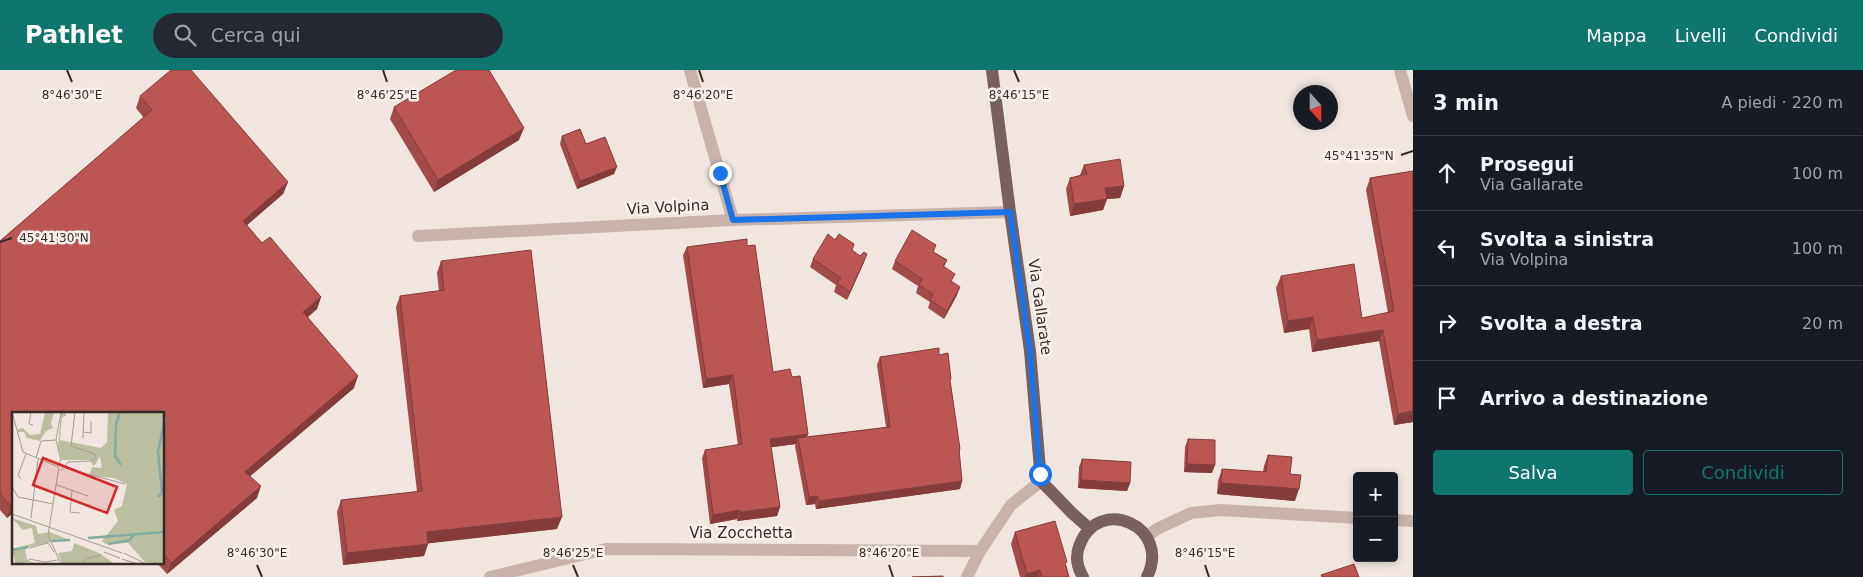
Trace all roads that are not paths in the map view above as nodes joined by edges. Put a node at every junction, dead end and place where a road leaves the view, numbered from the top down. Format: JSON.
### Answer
{"nodes":[{"id":1,"x":690,"y":70,"type":"edge"},
{"id":2,"x":992,"y":70,"type":"edge"},
{"id":3,"x":1400,"y":70,"type":"edge"},
{"id":4,"x":1413,"y":116,"type":"edge"},
{"id":5,"x":1010,"y":212,"type":"junction"},
{"id":6,"x":733,"y":220,"type":"junction"},
{"id":7,"x":418,"y":236,"type":"dead end"},
{"id":8,"x":1041,"y":481,"type":"junction"},
{"id":9,"x":1353,"y":518,"type":"edge"},
{"id":10,"x":1398,"y":520,"type":"edge"},
{"id":11,"x":1413,"y":521,"type":"edge"},
{"id":12,"x":1090,"y":529,"type":"junction"},
{"id":13,"x":1147,"y":536,"type":"junction"},
{"id":14,"x":980,"y":550,"type":"junction"},
{"id":15,"x":490,"y":577,"type":"edge"},
{"id":16,"x":967,"y":577,"type":"edge"},
{"id":17,"x":1083,"y":577,"type":"edge"},
{"id":18,"x":1147,"y":577,"type":"edge"}],
"edges":[{"from":1,"to":6,"type":"street"},
{"from":2,"to":5,"type":"main road","name":"Via Gallarate"},
{"from":3,"to":4,"type":"street"},
{"from":5,"to":6,"type":"street","name":"Via Volpina"},
{"from":5,"to":8,"type":"main road","name":"Via Gallarate"},
{"from":6,"to":7,"type":"street","name":"Via Volpina"},
{"from":8,"to":12,"type":"main road"},
{"from":8,"to":14,"type":"street"},
{"from":9,"to":13,"type":"street"},
{"from":10,"to":11,"type":"street"},
{"from":12,"to":13,"type":"main road"},
{"from":12,"to":17,"type":"main road"},
{"from":13,"to":18,"type":"main road"},
{"from":14,"to":15,"type":"street","name":"Via Zocchetta"},
{"from":14,"to":16,"type":"street"}]}
